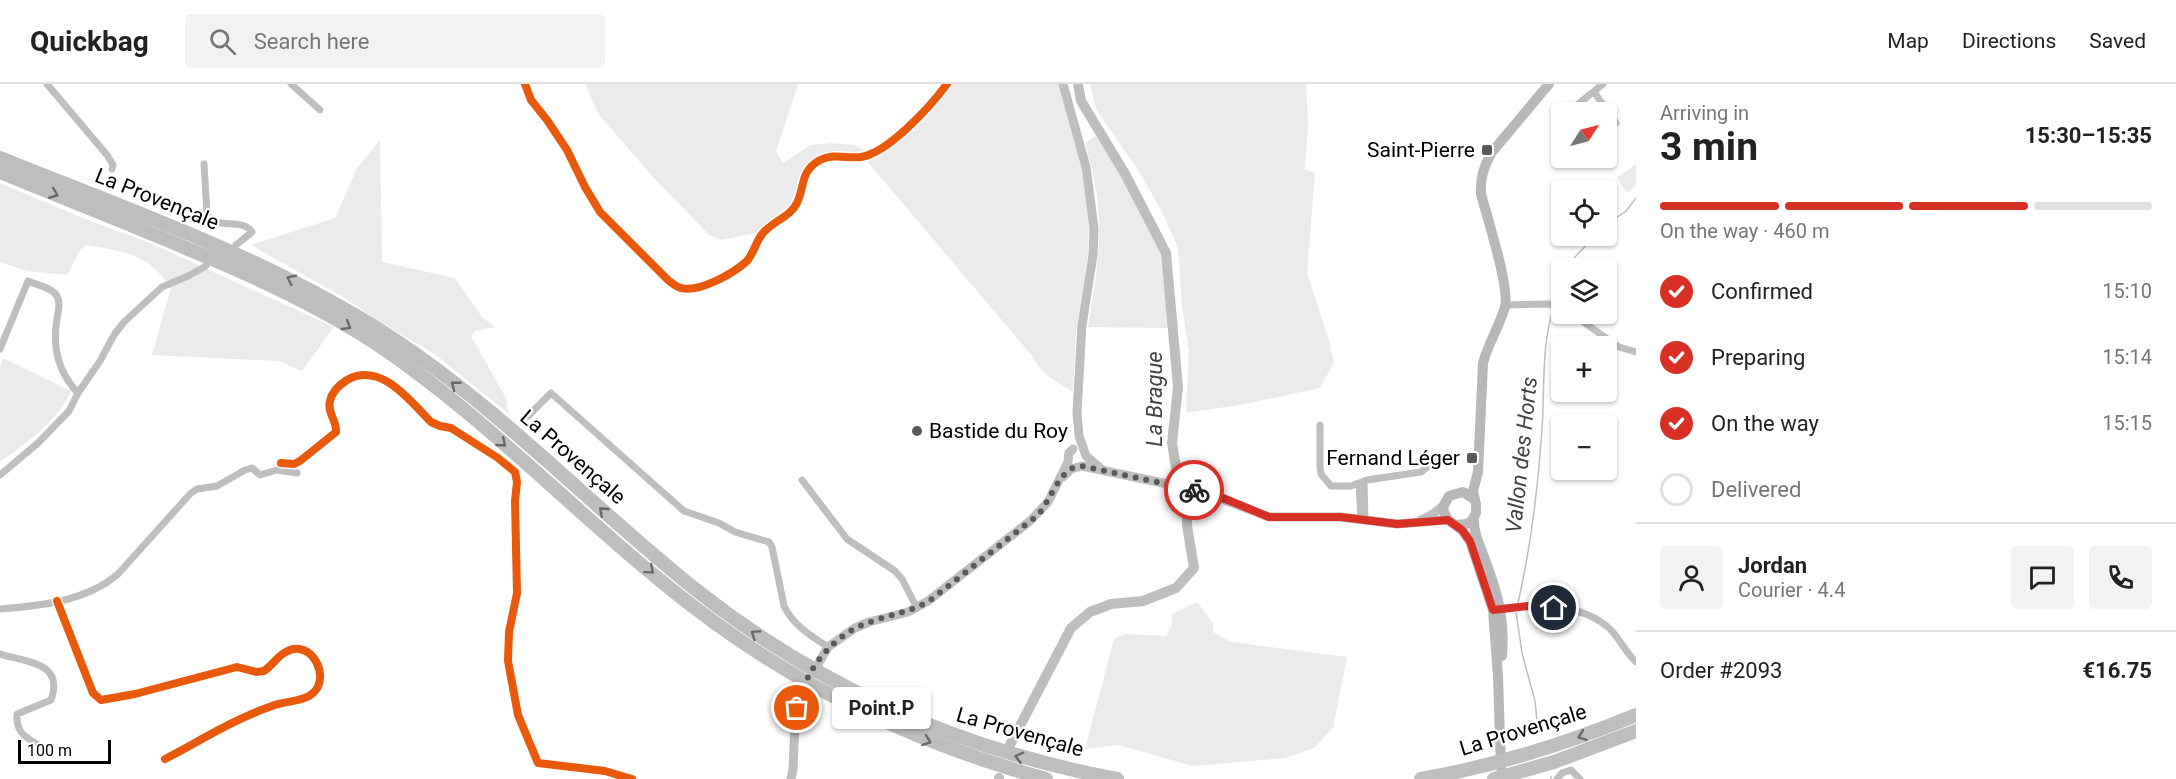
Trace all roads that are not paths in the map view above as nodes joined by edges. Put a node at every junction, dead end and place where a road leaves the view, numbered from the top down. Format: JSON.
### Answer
{"nodes":[{"id":1,"x":46,"y":84,"type":"edge"},
{"id":2,"x":291,"y":84,"type":"edge"},
{"id":3,"x":525,"y":84,"type":"edge"},
{"id":4,"x":947,"y":84,"type":"edge"},
{"id":5,"x":1063,"y":84,"type":"edge"},
{"id":6,"x":1549,"y":84,"type":"edge"},
{"id":7,"x":1603,"y":84,"type":"edge"},
{"id":8,"x":1594,"y":92,"type":"junction"},
{"id":9,"x":1581,"y":102,"type":"edge"},
{"id":10,"x":1601,"y":102,"type":"edge"},
{"id":11,"x":320,"y":110,"type":"dead end"},
{"id":12,"x":0,"y":158,"type":"edge"},
{"id":13,"x":204,"y":164,"type":"dead end"},
{"id":14,"x":112,"y":169,"type":"dead end"},
{"id":15,"x":0,"y":172,"type":"edge"},
{"id":16,"x":236,"y":245,"type":"dead end"},
{"id":17,"x":206,"y":266,"type":"dead end"},
{"id":18,"x":1506,"y":305,"type":"junction"},
{"id":19,"x":1551,"y":305,"type":"edge"},
{"id":20,"x":1586,"y":324,"type":"edge"},
{"id":21,"x":0,"y":349,"type":"edge"},
{"id":22,"x":1636,"y":352,"type":"edge"},
{"id":23,"x":78,"y":393,"type":"junction"},
{"id":24,"x":528,"y":416,"type":"dead end"},
{"id":25,"x":1320,"y":426,"type":"dead end"},
{"id":26,"x":1081,"y":452,"type":"junction"},
{"id":27,"x":1440,"y":457,"type":"dead end"},
{"id":28,"x":1477,"y":462,"type":"junction"},
{"id":29,"x":281,"y":463,"type":"dead end"},
{"id":30,"x":1075,"y":465,"type":"junction"},
{"id":31,"x":1105,"y":471,"type":"junction"},
{"id":32,"x":297,"y":473,"type":"dead end"},
{"id":33,"x":0,"y":475,"type":"edge"},
{"id":34,"x":802,"y":480,"type":"dead end"},
{"id":35,"x":1362,"y":483,"type":"junction"},
{"id":36,"x":1458,"y":492,"type":"junction"},
{"id":37,"x":1474,"y":499,"type":"junction"},
{"id":38,"x":1443,"y":505,"type":"junction"},
{"id":39,"x":1474,"y":518,"type":"junction"},
{"id":40,"x":1363,"y":520,"type":"junction"},
{"id":41,"x":1416,"y":522,"type":"junction"},
{"id":42,"x":1451,"y":522,"type":"junction"},
{"id":43,"x":57,"y":601,"type":"junction"},
{"id":44,"x":916,"y":608,"type":"junction"},
{"id":45,"x":0,"y":609,"type":"edge"},
{"id":46,"x":1497,"y":609,"type":"junction"},
{"id":47,"x":828,"y":647,"type":"junction"},
{"id":48,"x":0,"y":654,"type":"edge"},
{"id":49,"x":1636,"y":662,"type":"edge"},
{"id":50,"x":801,"y":671,"type":"junction"},
{"id":51,"x":1636,"y":715,"type":"edge"},
{"id":52,"x":1636,"y":731,"type":"edge"},
{"id":53,"x":47,"y":750,"type":"dead end"},
{"id":54,"x":986,"y":755,"type":"junction"},
{"id":55,"x":165,"y":759,"type":"dead end"},
{"id":56,"x":632,"y":779,"type":"edge"},
{"id":57,"x":791,"y":779,"type":"edge"},
{"id":58,"x":1046,"y":779,"type":"edge"},
{"id":59,"x":1117,"y":779,"type":"edge"},
{"id":60,"x":1421,"y":779,"type":"edge"},
{"id":61,"x":1494,"y":779,"type":"edge"},
{"id":62,"x":1501,"y":779,"type":"edge"},
{"id":63,"x":1557,"y":779,"type":"edge"},
{"id":64,"x":1580,"y":779,"type":"edge"}],
"edges":[{"from":1,"to":14,"type":"street"},
{"from":2,"to":11,"type":"street"},
{"from":3,"to":4,"type":"street"},
{"from":5,"to":26,"type":"street"},
{"from":6,"to":18,"type":"main road"},
{"from":7,"to":8,"type":"street"},
{"from":8,"to":9,"type":"street"},
{"from":8,"to":10,"type":"street"},
{"from":50,"to":12,"type":"highway","name":"La Provençale","one_way":true},
{"from":13,"to":16,"type":"street"},
{"from":15,"to":50,"type":"highway","name":"La Provençale","one_way":true},
{"from":17,"to":23,"type":"street"},
{"from":18,"to":19,"type":"street"},
{"from":18,"to":28,"type":"main road"},
{"from":20,"to":22,"type":"street"},
{"from":21,"to":23,"type":"street"},
{"from":23,"to":33,"type":"street"},
{"from":24,"to":47,"type":"street"},
{"from":25,"to":35,"type":"street"},
{"from":26,"to":30,"type":"street"},
{"from":26,"to":30,"type":"street"},
{"from":26,"to":31,"type":"street"},
{"from":27,"to":35,"type":"street"},
{"from":28,"to":36,"type":"main road"},
{"from":28,"to":37,"type":"main road"},
{"from":29,"to":56,"type":"street"},
{"from":30,"to":31,"type":"street"},
{"from":30,"to":44,"type":"street"},
{"from":31,"to":40,"type":"street"},
{"from":32,"to":43,"type":"street"},
{"from":34,"to":44,"type":"street"},
{"from":35,"to":40,"type":"street"},
{"from":36,"to":37,"type":"main road"},
{"from":36,"to":38,"type":"main road"},
{"from":37,"to":39,"type":"main road"},
{"from":38,"to":41,"type":"street"},
{"from":38,"to":42,"type":"main road"},
{"from":39,"to":42,"type":"main road"},
{"from":39,"to":46,"type":"main road"},
{"from":40,"to":41,"type":"street"},
{"from":41,"to":42,"type":"street"},
{"from":42,"to":46,"type":"main road"},
{"from":43,"to":45,"type":"street"},
{"from":43,"to":55,"type":"street"},
{"from":44,"to":47,"type":"street"},
{"from":46,"to":49,"type":"street"},
{"from":46,"to":62,"type":"main road"},
{"from":47,"to":57,"type":"street"},
{"from":48,"to":53,"type":"street"},
{"from":50,"to":54,"type":"highway","name":"La Provençale"},
{"from":50,"to":54,"type":"highway","name":"La Provençale","one_way":true},
{"from":51,"to":60,"type":"highway","name":"La Provençale","one_way":true},
{"from":52,"to":61,"type":"highway","name":"La Provençale"},
{"from":54,"to":58,"type":"highway","name":"La Provençale"},
{"from":59,"to":54,"type":"highway","name":"La Provençale","one_way":true},
{"from":63,"to":64,"type":"street"}]}
